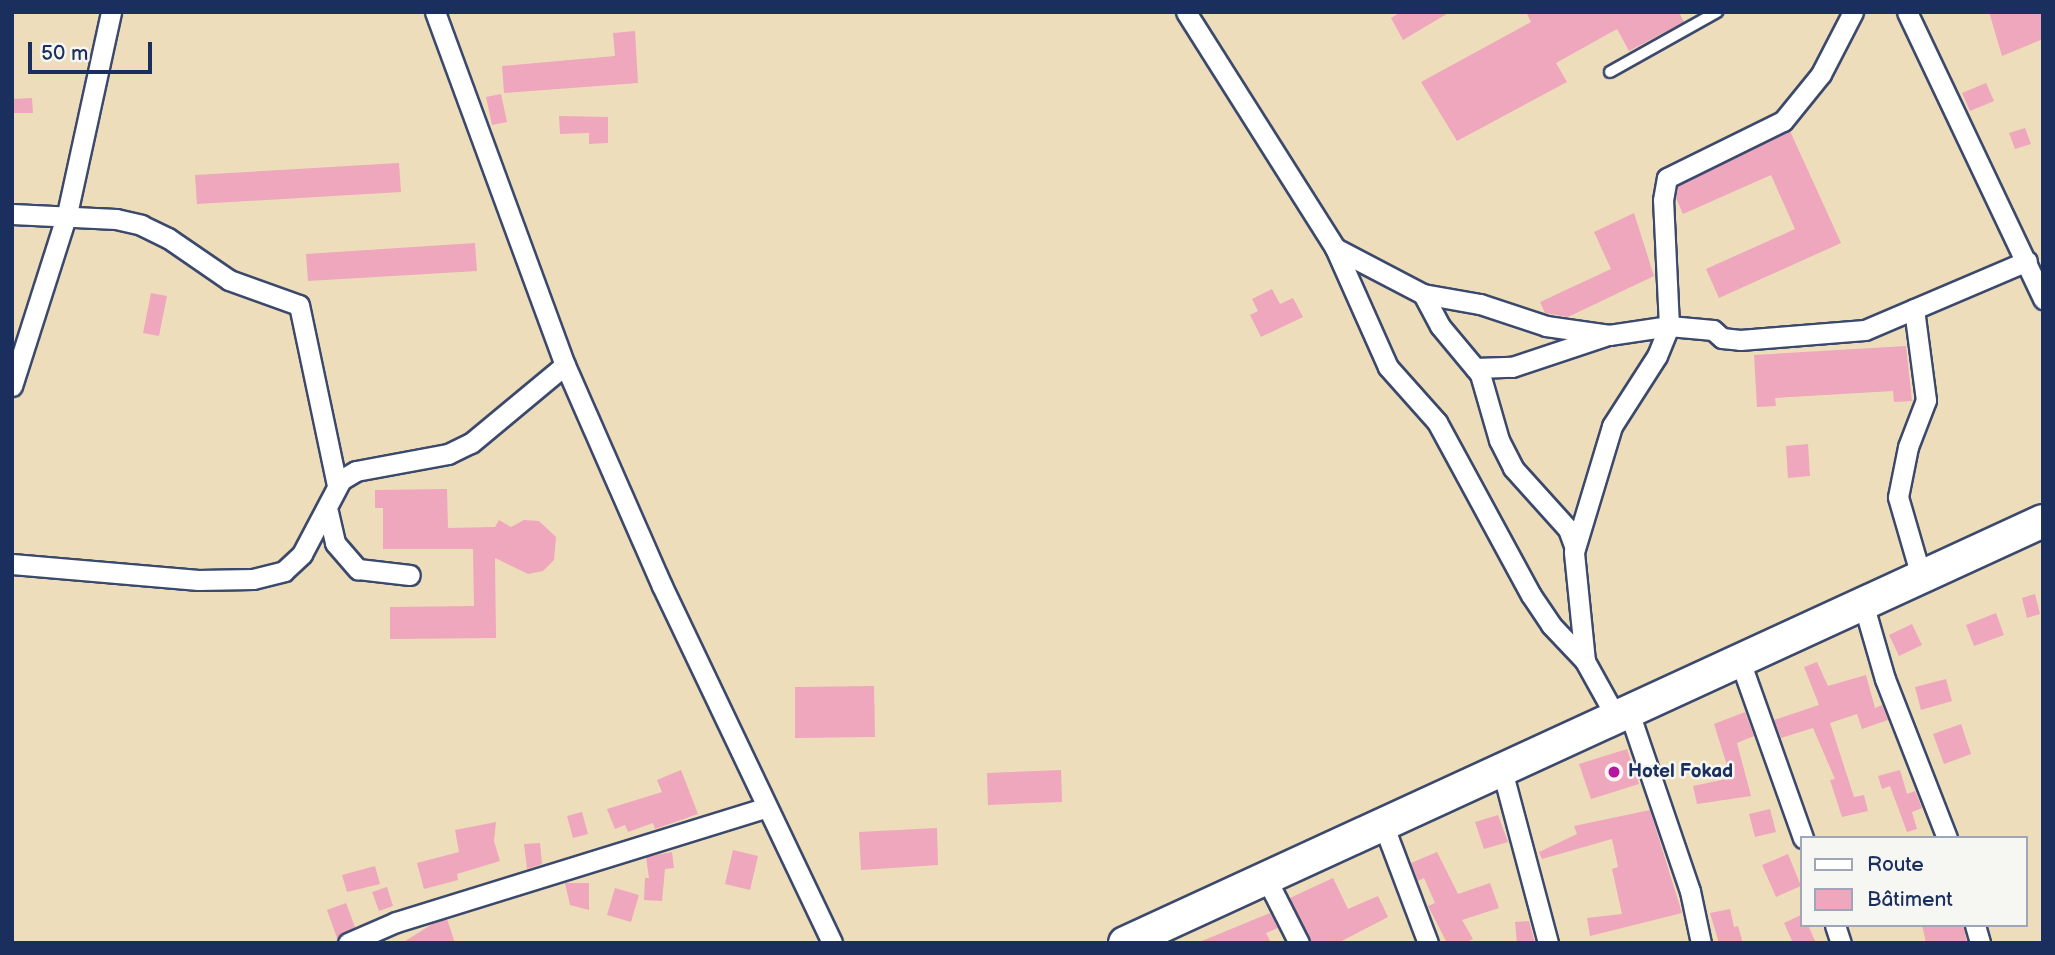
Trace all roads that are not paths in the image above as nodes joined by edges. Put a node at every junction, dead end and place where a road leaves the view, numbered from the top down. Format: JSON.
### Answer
{"nodes":[{"id":1,"x":111,"y":12,"type":"edge"},
{"id":2,"x":435,"y":12,"type":"edge"},
{"id":3,"x":1186,"y":12,"type":"edge"},
{"id":4,"x":1717,"y":12,"type":"edge"},
{"id":5,"x":1853,"y":12,"type":"edge"},
{"id":6,"x":1907,"y":12,"type":"edge"},
{"id":7,"x":1610,"y":72,"type":"dead end"},
{"id":8,"x":12,"y":214,"type":"edge"},
{"id":9,"x":67,"y":214,"type":"junction"},
{"id":10,"x":1335,"y":247,"type":"junction"},
{"id":11,"x":2027,"y":261,"type":"junction"},
{"id":12,"x":1423,"y":294,"type":"junction"},
{"id":13,"x":2043,"y":299,"type":"edge"},
{"id":14,"x":1914,"y":309,"type":"junction"},
{"id":15,"x":1669,"y":326,"type":"junction"},
{"id":16,"x":1609,"y":335,"type":"junction"},
{"id":17,"x":565,"y":365,"type":"junction"},
{"id":18,"x":1475,"y":368,"type":"junction"},
{"id":19,"x":12,"y":386,"type":"edge"},
{"id":20,"x":337,"y":485,"type":"junction"},
{"id":21,"x":328,"y":512,"type":"junction"},
{"id":22,"x":2043,"y":520,"type":"edge"},
{"id":23,"x":1575,"y":548,"type":"junction"},
{"id":24,"x":12,"y":564,"type":"edge"},
{"id":25,"x":410,"y":575,"type":"dead end"},
{"id":26,"x":1921,"y":576,"type":"junction"},
{"id":27,"x":1863,"y":603,"type":"junction"},
{"id":28,"x":1585,"y":661,"type":"junction"},
{"id":29,"x":1740,"y":661,"type":"junction"},
{"id":30,"x":1622,"y":714,"type":"junction"},
{"id":31,"x":1502,"y":770,"type":"junction"},
{"id":32,"x":764,"y":808,"type":"junction"},
{"id":33,"x":1383,"y":824,"type":"junction"},
{"id":34,"x":1802,"y":836,"type":"edge"},
{"id":35,"x":1946,"y":836,"type":"edge"},
{"id":36,"x":1265,"y":876,"type":"junction"},
{"id":37,"x":1157,"y":936,"type":"edge"},
{"id":38,"x":348,"y":943,"type":"edge"},
{"id":39,"x":832,"y":943,"type":"edge"},
{"id":40,"x":1125,"y":943,"type":"edge"},
{"id":41,"x":1299,"y":943,"type":"edge"},
{"id":42,"x":1427,"y":943,"type":"edge"},
{"id":43,"x":1548,"y":943,"type":"edge"},
{"id":44,"x":1701,"y":943,"type":"edge"}],
"edges":[{"from":1,"to":9,"type":"street"},
{"from":2,"to":17,"type":"street"},
{"from":3,"to":10,"type":"street"},
{"from":4,"to":7,"type":"lane"},
{"from":5,"to":15,"type":"street"},
{"from":6,"to":11,"type":"street"},
{"from":8,"to":9,"type":"street"},
{"from":9,"to":19,"type":"street"},
{"from":9,"to":20,"type":"street"},
{"from":10,"to":12,"type":"street"},
{"from":10,"to":28,"type":"street"},
{"from":11,"to":13,"type":"street"},
{"from":11,"to":14,"type":"street"},
{"from":12,"to":16,"type":"street"},
{"from":12,"to":18,"type":"street"},
{"from":14,"to":15,"type":"street"},
{"from":14,"to":26,"type":"street"},
{"from":15,"to":16,"type":"street"},
{"from":15,"to":23,"type":"street"},
{"from":16,"to":18,"type":"street"},
{"from":17,"to":20,"type":"street"},
{"from":17,"to":32,"type":"street"},
{"from":18,"to":23,"type":"street"},
{"from":20,"to":21,"type":"street"},
{"from":21,"to":24,"type":"street"},
{"from":21,"to":25,"type":"street"},
{"from":22,"to":26,"type":"highway"},
{"from":23,"to":28,"type":"street"},
{"from":26,"to":27,"type":"highway"},
{"from":27,"to":29,"type":"highway"},
{"from":27,"to":35,"type":"street"},
{"from":28,"to":30,"type":"street"},
{"from":29,"to":30,"type":"highway"},
{"from":29,"to":34,"type":"street"},
{"from":30,"to":31,"type":"highway"},
{"from":30,"to":44,"type":"street"},
{"from":31,"to":33,"type":"highway"},
{"from":31,"to":43,"type":"street"},
{"from":32,"to":38,"type":"street"},
{"from":32,"to":39,"type":"street"},
{"from":33,"to":36,"type":"highway"},
{"from":33,"to":42,"type":"street"},
{"from":36,"to":37,"type":"highway"},
{"from":36,"to":41,"type":"street"},
{"from":37,"to":40,"type":"highway"}]}
